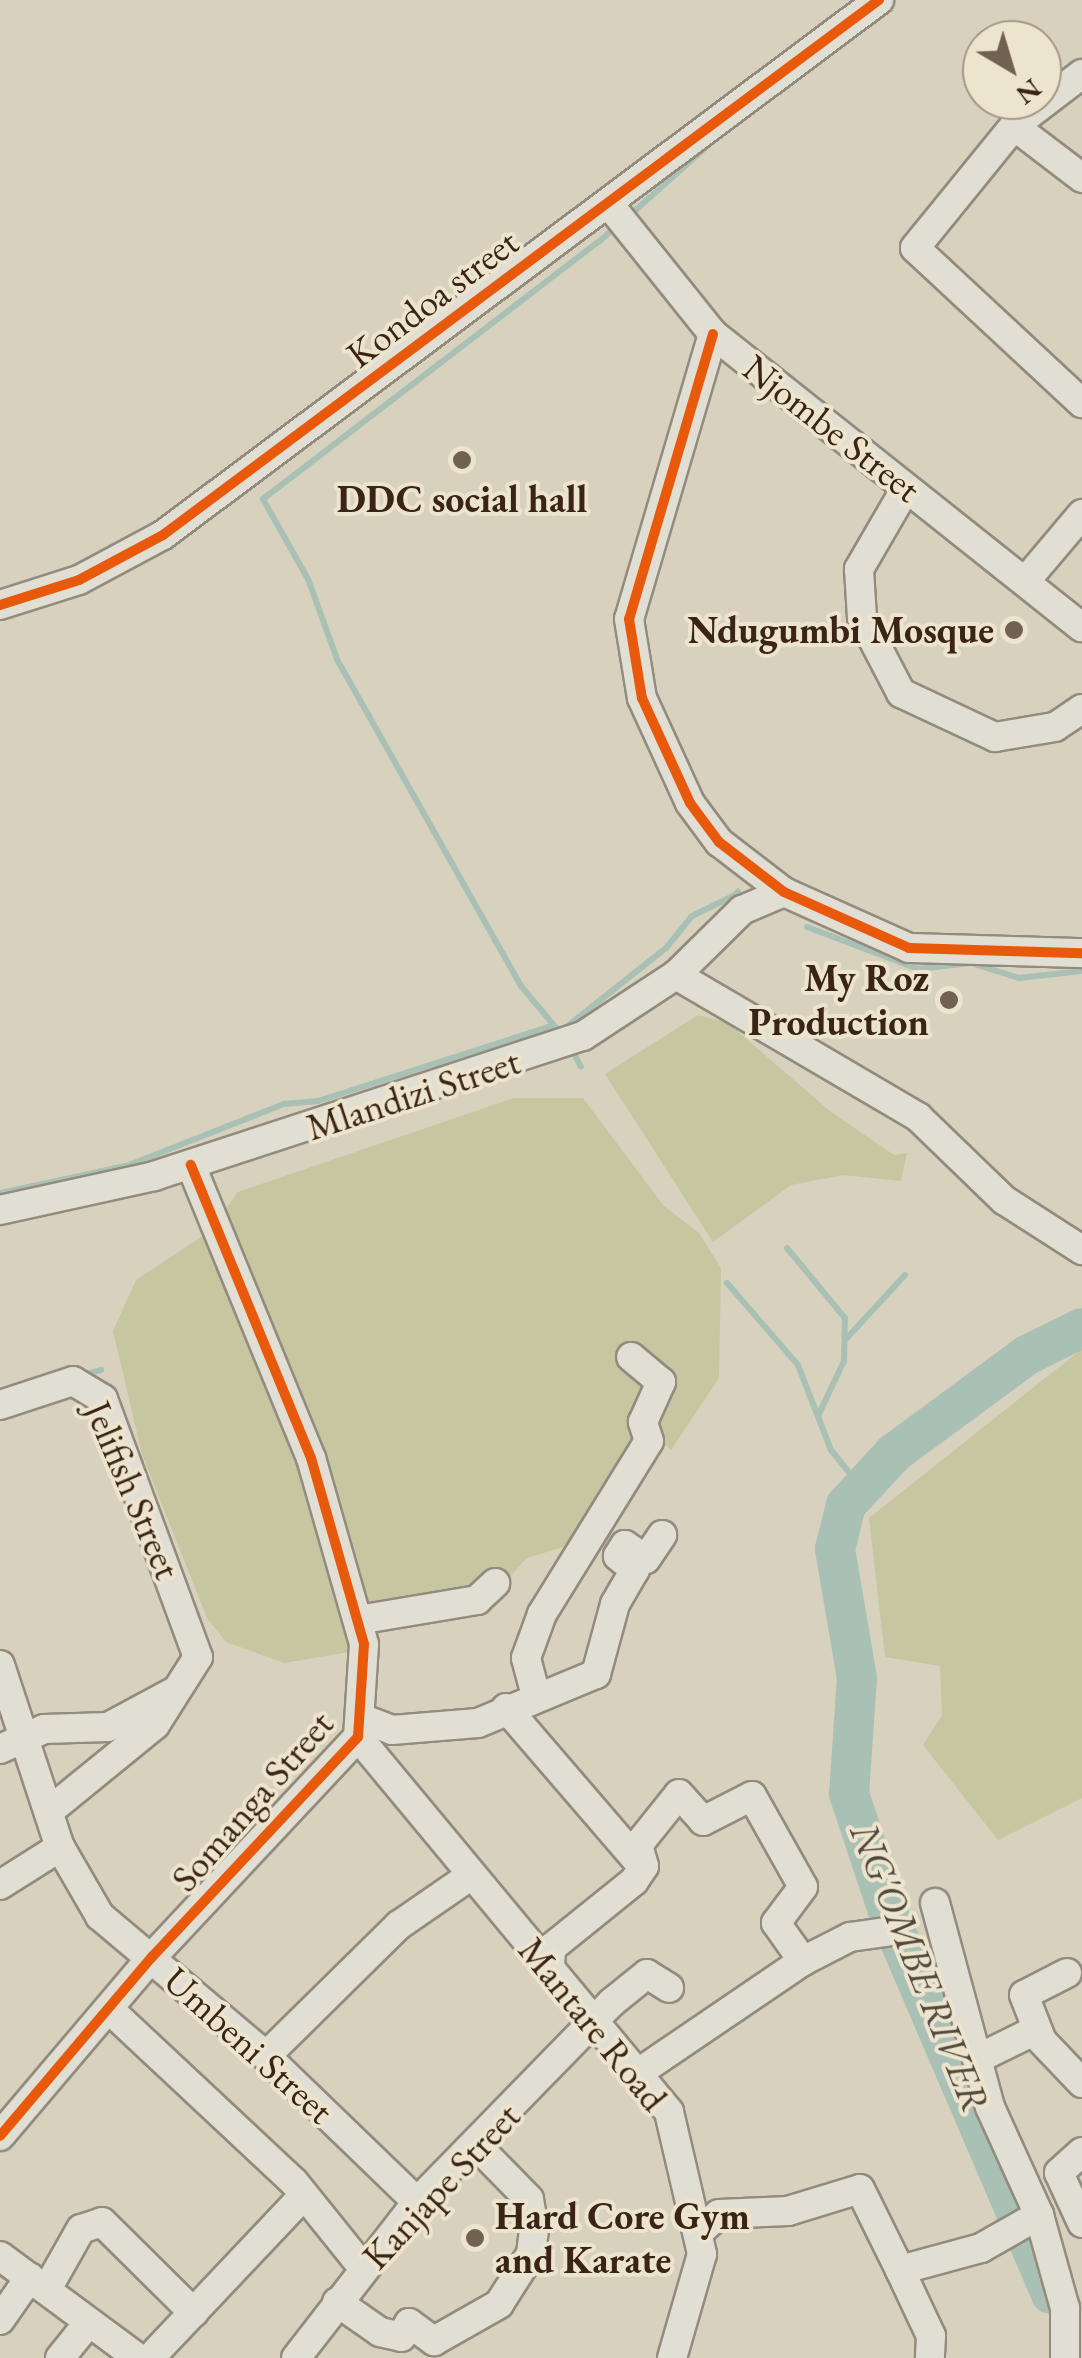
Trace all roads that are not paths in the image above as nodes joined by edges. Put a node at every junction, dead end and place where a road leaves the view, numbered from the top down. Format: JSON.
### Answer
{"nodes":[{"id":1,"x":879,"y":0,"type":"edge"},
{"id":2,"x":1082,"y":74,"type":"edge"},
{"id":3,"x":1014,"y":126,"type":"junction"},
{"id":4,"x":1082,"y":178,"type":"edge"},
{"id":5,"x":608,"y":204,"type":"junction"},
{"id":6,"x":713,"y":334,"type":"junction"},
{"id":7,"x":1082,"y":403,"type":"edge"},
{"id":8,"x":906,"y":488,"type":"junction"},
{"id":9,"x":1082,"y":514,"type":"edge"},
{"id":10,"x":1028,"y":578,"type":"junction"},
{"id":11,"x":0,"y":605,"type":"edge"},
{"id":12,"x":1082,"y":626,"type":"edge"},
{"id":13,"x":1082,"y":709,"type":"edge"},
{"id":14,"x":784,"y":892,"type":"junction"},
{"id":15,"x":1082,"y":953,"type":"edge"},
{"id":16,"x":676,"y":975,"type":"junction"},
{"id":17,"x":191,"y":1165,"type":"junction"},
{"id":18,"x":0,"y":1210,"type":"edge"},
{"id":19,"x":1082,"y":1250,"type":"edge"},
{"id":20,"x":632,"y":1358,"type":"dead end"},
{"id":21,"x":0,"y":1405,"type":"edge"},
{"id":22,"x":662,"y":1535,"type":"dead end"},
{"id":23,"x":495,"y":1583,"type":"dead end"},
{"id":24,"x":358,"y":1620,"type":"junction"},
{"id":25,"x":0,"y":1664,"type":"edge"},
{"id":26,"x":190,"y":1684,"type":"junction"},
{"id":27,"x":535,"y":1692,"type":"junction"},
{"id":28,"x":506,"y":1708,"type":"junction"},
{"id":29,"x":360,"y":1728,"type":"junction"},
{"id":30,"x":29,"y":1735,"type":"junction"},
{"id":31,"x":0,"y":1749,"type":"edge"},
{"id":32,"x":49,"y":1812,"type":"junction"},
{"id":33,"x":60,"y":1847,"type":"junction"},
{"id":34,"x":635,"y":1858,"type":"junction"},
{"id":35,"x":470,"y":1876,"type":"junction"},
{"id":36,"x":0,"y":1885,"type":"edge"},
{"id":37,"x":935,"y":1903,"type":"dead end"},
{"id":38,"x":887,"y":1932,"type":"dead end"},
{"id":39,"x":152,"y":1956,"type":"junction"},
{"id":40,"x":803,"y":1961,"type":"junction"},
{"id":41,"x":550,"y":1968,"type":"junction"},
{"id":42,"x":1068,"y":1972,"type":"dead end"},
{"id":43,"x":669,"y":1988,"type":"dead end"},
{"id":44,"x":111,"y":2011,"type":"junction"},
{"id":45,"x":598,"y":2023,"type":"junction"},
{"id":46,"x":1036,"y":2030,"type":"junction"},
{"id":47,"x":266,"y":2056,"type":"junction"},
{"id":48,"x":977,"y":2059,"type":"junction"},
{"id":49,"x":641,"y":2071,"type":"junction"},
{"id":50,"x":1082,"y":2083,"type":"edge"},
{"id":51,"x":2,"y":2129,"type":"edge"},
{"id":52,"x":476,"y":2144,"type":"junction"},
{"id":53,"x":1082,"y":2152,"type":"edge"},
{"id":54,"x":302,"y":2196,"type":"junction"},
{"id":55,"x":417,"y":2202,"type":"junction"},
{"id":56,"x":1039,"y":2215,"type":"junction"},
{"id":57,"x":1082,"y":2223,"type":"edge"},
{"id":58,"x":700,"y":2231,"type":"junction"},
{"id":59,"x":0,"y":2256,"type":"edge"},
{"id":60,"x":364,"y":2269,"type":"junction"},
{"id":61,"x":900,"y":2270,"type":"junction"},
{"id":62,"x":38,"y":2283,"type":"junction"},
{"id":63,"x":337,"y":2302,"type":"junction"},
{"id":64,"x":1073,"y":2308,"type":"edge"},
{"id":65,"x":194,"y":2313,"type":"junction"},
{"id":66,"x":0,"y":2320,"type":"edge"},
{"id":67,"x":90,"y":2322,"type":"junction"},
{"id":68,"x":60,"y":2358,"type":"edge"},
{"id":69,"x":138,"y":2358,"type":"edge"},
{"id":70,"x":150,"y":2358,"type":"edge"},
{"id":71,"x":296,"y":2358,"type":"edge"},
{"id":72,"x":672,"y":2358,"type":"edge"},
{"id":73,"x":930,"y":2358,"type":"edge"},
{"id":74,"x":1065,"y":2358,"type":"edge"}],
"edges":[{"from":1,"to":5,"type":"street","name":"Kondoa street"},
{"from":2,"to":3,"type":"street"},
{"from":3,"to":4,"type":"street"},
{"from":3,"to":7,"type":"street"},
{"from":5,"to":6,"type":"street","name":"Njombe Street"},
{"from":5,"to":11,"type":"street","name":"Kondoa street"},
{"from":6,"to":8,"type":"street","name":"Njombe Street"},
{"from":6,"to":14,"type":"street"},
{"from":8,"to":10,"type":"street","name":"Njombe Street"},
{"from":8,"to":13,"type":"street"},
{"from":9,"to":10,"type":"street"},
{"from":10,"to":12,"type":"street","name":"Njombe Street"},
{"from":14,"to":15,"type":"street"},
{"from":14,"to":16,"type":"street","name":"Mlandizi Street"},
{"from":16,"to":17,"type":"street","name":"Mlandizi Street"},
{"from":16,"to":19,"type":"street"},
{"from":17,"to":18,"type":"street","name":"Mlandizi Street"},
{"from":17,"to":24,"type":"street","name":"Somanga Street"},
{"from":20,"to":27,"type":"street"},
{"from":21,"to":26,"type":"street","name":"Jelifish Street"},
{"from":22,"to":27,"type":"street"},
{"from":23,"to":24,"type":"street"},
{"from":24,"to":29,"type":"street","name":"Somanga Street"},
{"from":25,"to":30,"type":"street","name":"Umbeni Street"},
{"from":26,"to":30,"type":"street"},
{"from":26,"to":32,"type":"street"},
{"from":27,"to":28,"type":"street"},
{"from":28,"to":29,"type":"street"},
{"from":28,"to":34,"type":"street"},
{"from":29,"to":35,"type":"street","name":"Mantare Road"},
{"from":29,"to":39,"type":"street","name":"Somanga Street"},
{"from":30,"to":31,"type":"street"},
{"from":30,"to":32,"type":"street","name":"Umbeni Street"},
{"from":32,"to":33,"type":"street","name":"Umbeni Street"},
{"from":33,"to":36,"type":"street"},
{"from":33,"to":39,"type":"street","name":"Umbeni Street"},
{"from":34,"to":40,"type":"street"},
{"from":34,"to":41,"type":"street"},
{"from":35,"to":41,"type":"street","name":"Mantare Road"},
{"from":35,"to":47,"type":"street"},
{"from":37,"to":48,"type":"street"},
{"from":38,"to":40,"type":"street"},
{"from":39,"to":44,"type":"street","name":"Somanga Street"},
{"from":39,"to":47,"type":"street","name":"Umbeni Street"},
{"from":40,"to":49,"type":"street"},
{"from":41,"to":45,"type":"street","name":"Mantare Road"},
{"from":42,"to":46,"type":"street"},
{"from":43,"to":45,"type":"street","name":"Kanjape Street"},
{"from":44,"to":51,"type":"street","name":"Somanga Street"},
{"from":44,"to":54,"type":"street"},
{"from":45,"to":49,"type":"street","name":"Mantare Road"},
{"from":45,"to":52,"type":"street","name":"Kanjape Street"},
{"from":46,"to":48,"type":"street"},
{"from":46,"to":50,"type":"street"},
{"from":47,"to":55,"type":"street","name":"Umbeni Street"},
{"from":48,"to":56,"type":"street"},
{"from":49,"to":58,"type":"street","name":"Mantare Road"},
{"from":52,"to":55,"type":"street","name":"Kanjape Street"},
{"from":52,"to":63,"type":"street"},
{"from":53,"to":57,"type":"street"},
{"from":54,"to":60,"type":"street"},
{"from":54,"to":65,"type":"street"},
{"from":55,"to":60,"type":"street","name":"Kanjape Street"},
{"from":56,"to":61,"type":"street"},
{"from":56,"to":64,"type":"street"},
{"from":58,"to":61,"type":"street"},
{"from":58,"to":72,"type":"street","name":"Mantare Road"},
{"from":59,"to":62,"type":"street"},
{"from":60,"to":63,"type":"street","name":"Kanjape Street"},
{"from":61,"to":73,"type":"street"},
{"from":62,"to":65,"type":"street"},
{"from":62,"to":66,"type":"street"},
{"from":62,"to":67,"type":"street"},
{"from":63,"to":71,"type":"street","name":"Kanjape Street"},
{"from":64,"to":74,"type":"street"},
{"from":65,"to":70,"type":"street"},
{"from":67,"to":68,"type":"street"},
{"from":67,"to":69,"type":"street"}]}
